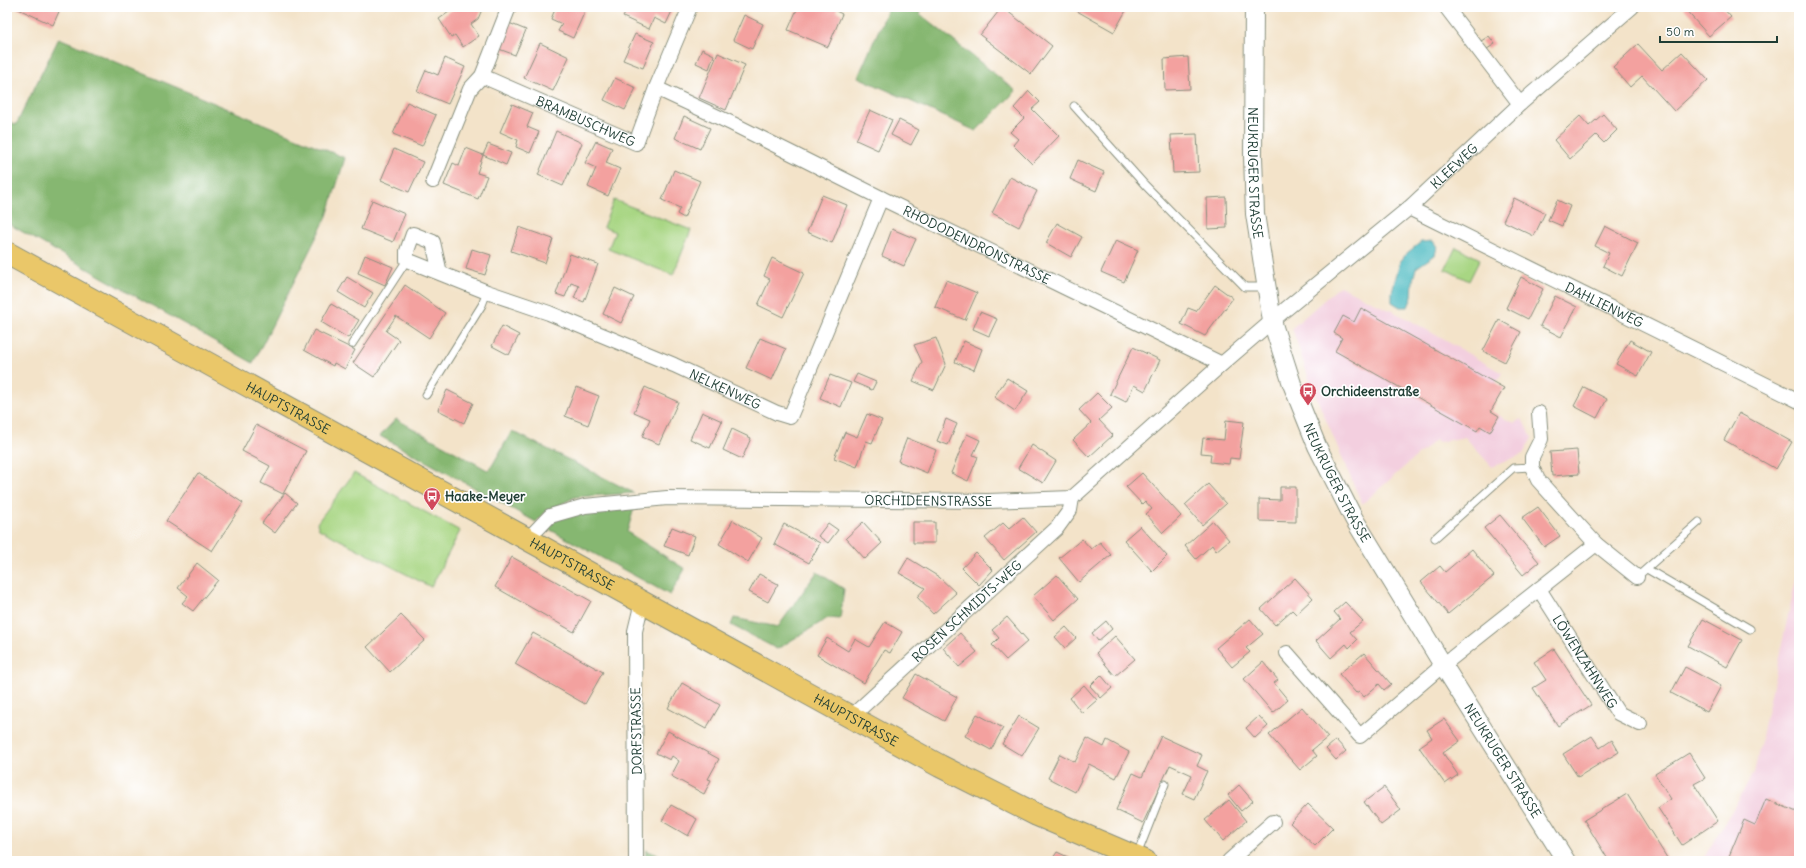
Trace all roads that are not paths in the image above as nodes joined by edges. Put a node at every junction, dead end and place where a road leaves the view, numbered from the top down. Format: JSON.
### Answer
{"nodes":[{"id":1,"x":509,"y":7,"type":"edge"},
{"id":2,"x":690,"y":7,"type":"edge"},
{"id":3,"x":1254,"y":7,"type":"edge"},
{"id":4,"x":1446,"y":7,"type":"edge"},
{"id":5,"x":1632,"y":7,"type":"edge"},
{"id":6,"x":482,"y":76,"type":"junction"},
{"id":7,"x":656,"y":88,"type":"junction"},
{"id":8,"x":1520,"y":104,"type":"junction"},
{"id":9,"x":1074,"y":106,"type":"dead end"},
{"id":10,"x":433,"y":181,"type":"dead end"},
{"id":11,"x":881,"y":198,"type":"junction"},
{"id":12,"x":1409,"y":208,"type":"junction"},
{"id":13,"x":7,"y":253,"type":"edge"},
{"id":14,"x":407,"y":260,"type":"junction"},
{"id":15,"x":440,"y":273,"type":"junction"},
{"id":16,"x":1266,"y":286,"type":"junction"},
{"id":17,"x":487,"y":292,"type":"junction"},
{"id":18,"x":1272,"y":321,"type":"junction"},
{"id":19,"x":352,"y":344,"type":"dead end"},
{"id":20,"x":1222,"y":364,"type":"junction"},
{"id":21,"x":426,"y":395,"type":"dead end"},
{"id":22,"x":1799,"y":401,"type":"edge"},
{"id":23,"x":1539,"y":413,"type":"dead end"},
{"id":24,"x":1532,"y":467,"type":"junction"},
{"id":25,"x":1072,"y":498,"type":"junction"},
{"id":26,"x":1699,"y":522,"type":"dead end"},
{"id":27,"x":1435,"y":538,"type":"dead end"},
{"id":28,"x":528,"y":539,"type":"junction"},
{"id":29,"x":1596,"y":544,"type":"junction"},
{"id":30,"x":1642,"y":573,"type":"junction"},
{"id":31,"x":1539,"y":589,"type":"junction"},
{"id":32,"x":642,"y":602,"type":"junction"},
{"id":33,"x":1750,"y":629,"type":"dead end"},
{"id":34,"x":1287,"y":653,"type":"dead end"},
{"id":35,"x":1443,"y":665,"type":"junction"},
{"id":36,"x":851,"y":717,"type":"junction"},
{"id":37,"x":1640,"y":724,"type":"dead end"},
{"id":38,"x":1165,"y":784,"type":"dead end"},
{"id":39,"x":1273,"y":822,"type":"dead end"},
{"id":40,"x":1141,"y":859,"type":"edge"},
{"id":41,"x":636,"y":861,"type":"edge"},
{"id":42,"x":1229,"y":861,"type":"edge"},
{"id":43,"x":1566,"y":861,"type":"edge"}],
"edges":[{"from":1,"to":6,"type":"street"},
{"from":2,"to":7,"type":"street","name":"BRAMBUSCHWEG"},
{"from":3,"to":16,"type":"street","name":"NEUKRUGER STRASSE"},
{"from":4,"to":8,"type":"street"},
{"from":5,"to":8,"type":"street","name":"KLEEWEG"},
{"from":6,"to":7,"type":"street","name":"BRAMBUSCHWEG"},
{"from":6,"to":10,"type":"street"},
{"from":7,"to":11,"type":"street","name":"RHODODENDRONSTRASSE"},
{"from":8,"to":12,"type":"street","name":"KLEEWEG"},
{"from":9,"to":16,"type":"lane"},
{"from":11,"to":17,"type":"street","name":"NELKENWEG"},
{"from":11,"to":20,"type":"street","name":"RHODODENDRONSTRASSE"},
{"from":12,"to":18,"type":"street","name":"KLEEWEG"},
{"from":12,"to":22,"type":"street","name":"DAHLIENWEG"},
{"from":13,"to":28,"type":"main road","name":"HAUPTSTRASSE"},
{"from":14,"to":15,"type":"street","name":"NELKENWEG"},
{"from":14,"to":15,"type":"street"},
{"from":14,"to":19,"type":"lane"},
{"from":15,"to":17,"type":"street","name":"NELKENWEG"},
{"from":16,"to":18,"type":"street","name":"NEUKRUGER STRASSE"},
{"from":17,"to":21,"type":"lane"},
{"from":18,"to":20,"type":"street"},
{"from":18,"to":35,"type":"street","name":"NEUKRUGER STRASSE"},
{"from":20,"to":25,"type":"street"},
{"from":23,"to":24,"type":"street"},
{"from":24,"to":27,"type":"lane"},
{"from":24,"to":29,"type":"street"},
{"from":25,"to":28,"type":"street","name":"ORCHIDEENSTRASSE"},
{"from":25,"to":36,"type":"street","name":"ROSEN SCHMIDTS-WEG"},
{"from":26,"to":30,"type":"lane"},
{"from":28,"to":32,"type":"main road","name":"HAUPTSTRASSE"},
{"from":29,"to":30,"type":"street"},
{"from":29,"to":31,"type":"street"},
{"from":30,"to":33,"type":"lane"},
{"from":31,"to":35,"type":"street"},
{"from":31,"to":37,"type":"street","name":"LÖWENZAHNWEG"},
{"from":32,"to":36,"type":"main road","name":"HAUPTSTRASSE"},
{"from":32,"to":41,"type":"street","name":"DORFSTRASSE"},
{"from":34,"to":35,"type":"street"},
{"from":35,"to":43,"type":"street","name":"NEUKRUGER STRASSE"},
{"from":36,"to":40,"type":"main road","name":"HAUPTSTRASSE"},
{"from":38,"to":40,"type":"lane"},
{"from":39,"to":42,"type":"street"}]}
